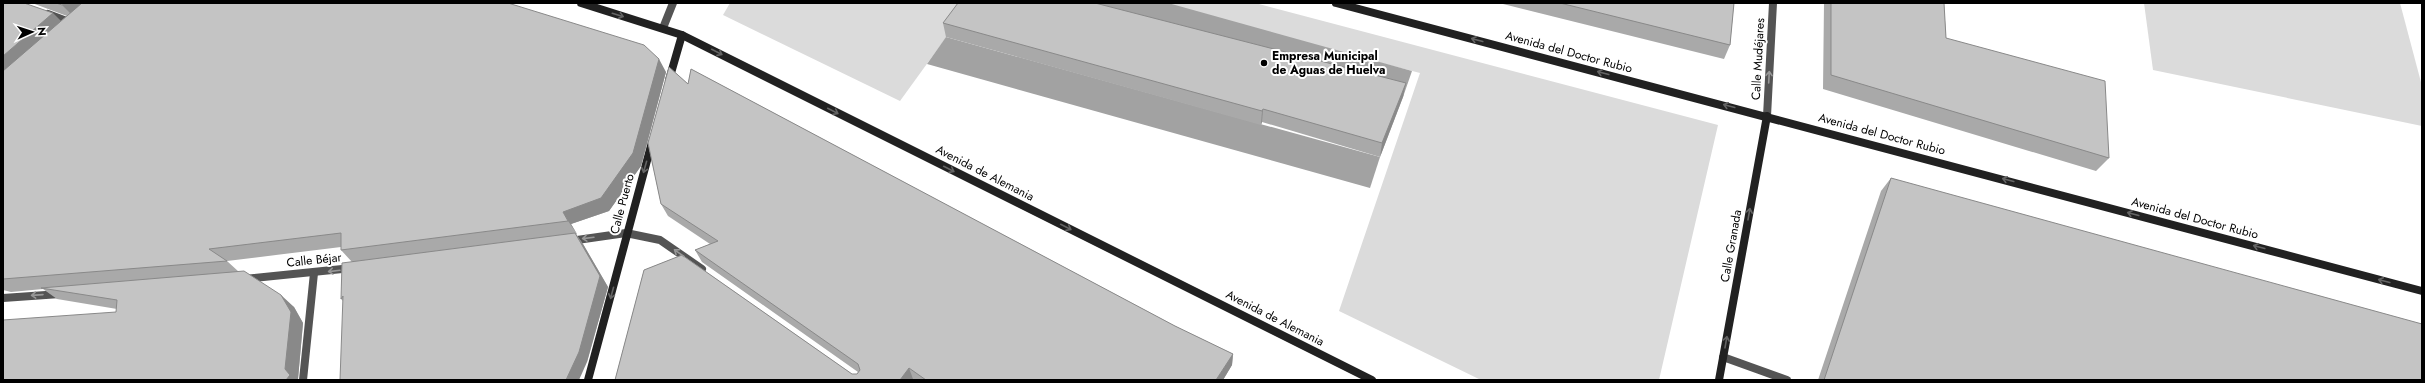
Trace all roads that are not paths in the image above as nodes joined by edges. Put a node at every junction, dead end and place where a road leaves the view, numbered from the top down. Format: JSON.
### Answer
{"nodes":[{"id":1,"x":581,"y":3,"type":"edge"},
{"id":2,"x":673,"y":3,"type":"edge"},
{"id":3,"x":1336,"y":3,"type":"edge"},
{"id":4,"x":1773,"y":3,"type":"edge"},
{"id":5,"x":37,"y":11,"type":"edge"},
{"id":6,"x":77,"y":25,"type":"edge"},
{"id":7,"x":663,"y":28,"type":"junction"},
{"id":8,"x":682,"y":35,"type":"junction"},
{"id":9,"x":666,"y":90,"type":"edge"},
{"id":10,"x":1767,"y":116,"type":"junction"},
{"id":11,"x":654,"y":134,"type":"edge"},
{"id":12,"x":626,"y":233,"type":"junction"},
{"id":13,"x":563,"y":241,"type":"edge"},
{"id":14,"x":361,"y":267,"type":"edge"},
{"id":15,"x":314,"y":273,"type":"junction"},
{"id":16,"x":712,"y":276,"type":"edge"},
{"id":17,"x":238,"y":280,"type":"edge"},
{"id":18,"x":2422,"y":291,"type":"edge"},
{"id":19,"x":66,"y":293,"type":"edge"},
{"id":20,"x":3,"y":298,"type":"edge"},
{"id":21,"x":1723,"y":357,"type":"junction"},
{"id":22,"x":303,"y":380,"type":"edge"},
{"id":23,"x":588,"y":380,"type":"edge"},
{"id":24,"x":1372,"y":380,"type":"edge"},
{"id":25,"x":1719,"y":380,"type":"edge"},
{"id":26,"x":1788,"y":380,"type":"edge"}],
"edges":[{"from":1,"to":7,"type":"main road","name":"Avenida de Alemania","one_way":true},
{"from":2,"to":7,"type":"street"},
{"from":10,"to":3,"type":"main road","name":"Avenida del Doctor Rubio","one_way":true},
{"from":10,"to":4,"type":"street","name":"Calle Mudéjares","one_way":true},
{"from":5,"to":6,"type":"street"},
{"from":7,"to":8,"type":"main road","name":"Avenida de Alemania"},
{"from":8,"to":9,"type":"main road"},
{"from":8,"to":24,"type":"main road","name":"Avenida de Alemania","one_way":true},
{"from":18,"to":10,"type":"main road","name":"Avenida del Doctor Rubio","one_way":true},
{"from":21,"to":10,"type":"main road","name":"Calle Granada","one_way":true},
{"from":11,"to":12,"type":"main road","name":"Calle Puerto","one_way":true},
{"from":12,"to":13,"type":"street","one_way":true},
{"from":16,"to":12,"type":"street","one_way":true},
{"from":12,"to":23,"type":"main road","name":"Calle Puerto","one_way":true},
{"from":14,"to":15,"type":"street","name":"Calle Béjar","one_way":true},
{"from":15,"to":17,"type":"street","name":"Calle Béjar"},
{"from":15,"to":22,"type":"street"},
{"from":19,"to":20,"type":"street","one_way":true},
{"from":21,"to":25,"type":"main road","name":"Calle Granada"},
{"from":21,"to":26,"type":"street"}]}
